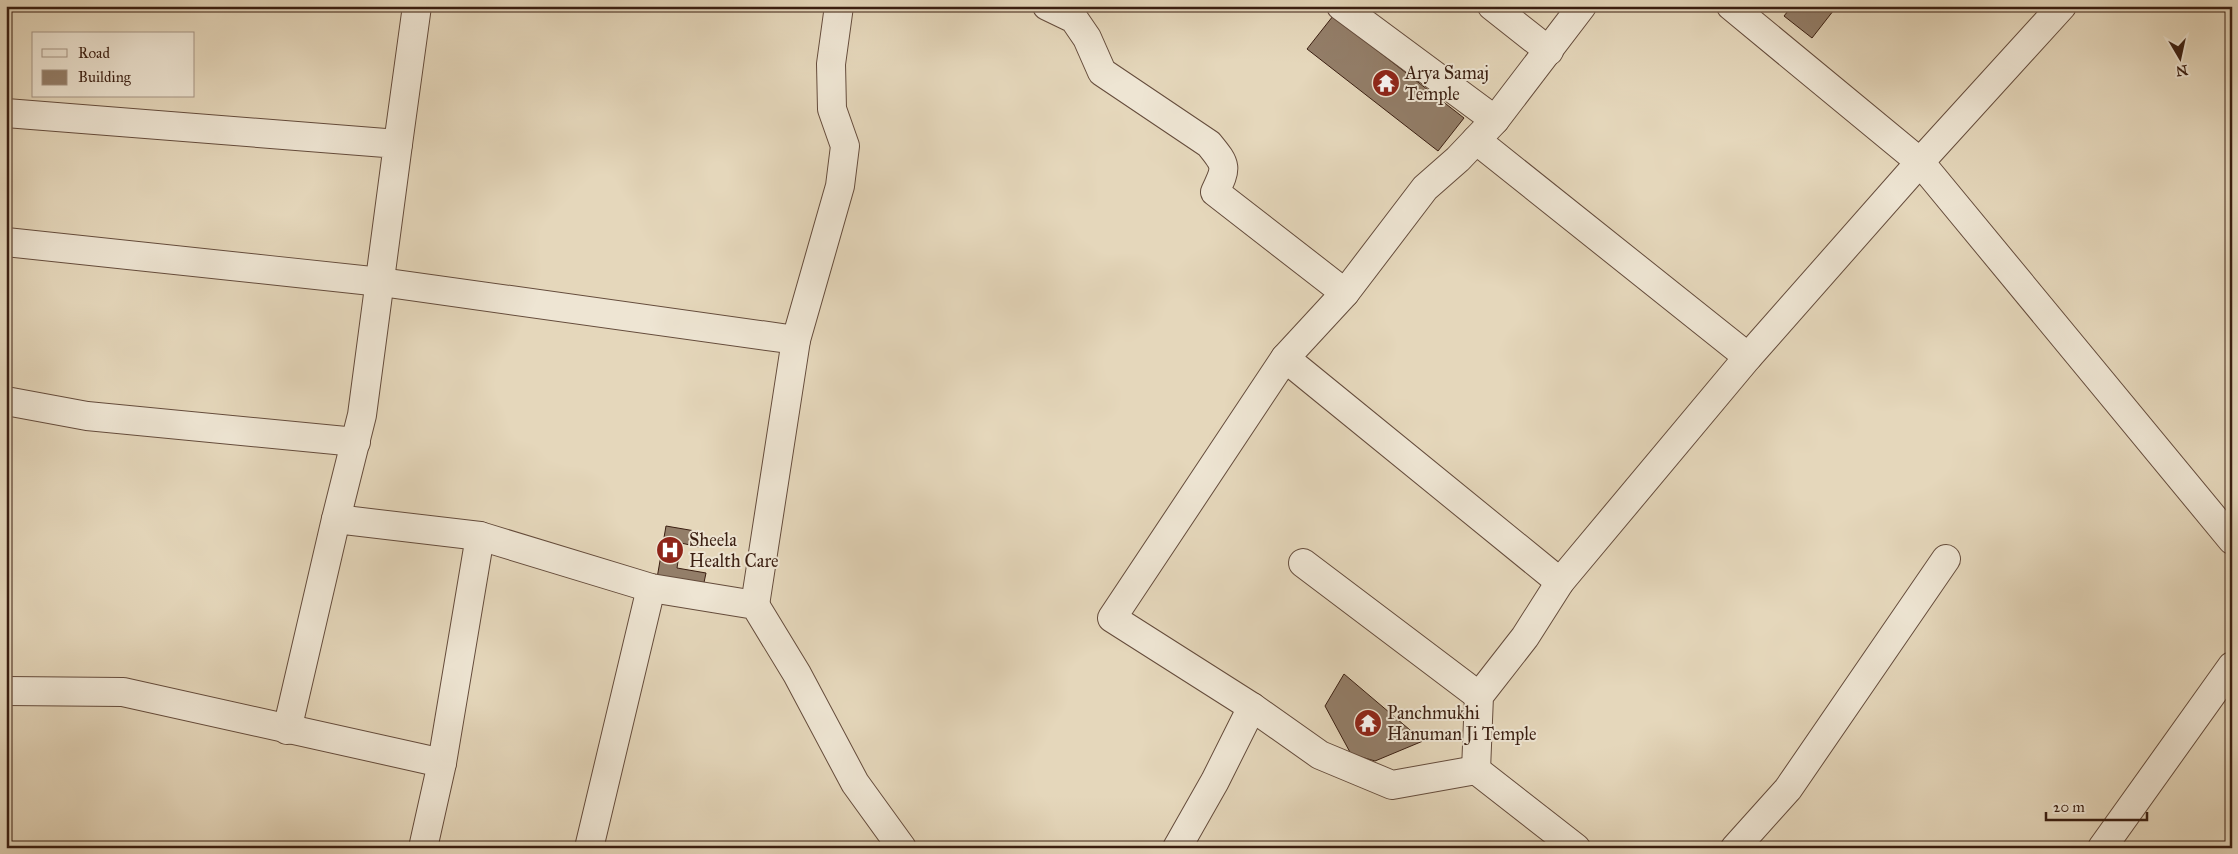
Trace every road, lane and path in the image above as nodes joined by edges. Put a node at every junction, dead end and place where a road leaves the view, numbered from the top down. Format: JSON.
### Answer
{"nodes":[{"id":1,"x":417,"y":6,"type":"edge"},
{"id":2,"x":839,"y":6,"type":"edge"},
{"id":3,"x":1047,"y":6,"type":"edge"},
{"id":4,"x":1341,"y":6,"type":"edge"},
{"id":5,"x":1492,"y":6,"type":"edge"},
{"id":6,"x":1582,"y":6,"type":"edge"},
{"id":7,"x":1731,"y":6,"type":"edge"},
{"id":8,"x":2062,"y":6,"type":"edge"},
{"id":9,"x":1077,"y":13,"type":"edge"},
{"id":10,"x":1549,"y":50,"type":"junction"},
{"id":11,"x":6,"y":113,"type":"edge"},
{"id":12,"x":1495,"y":120,"type":"junction"},
{"id":13,"x":1476,"y":140,"type":"junction"},
{"id":14,"x":398,"y":144,"type":"junction"},
{"id":15,"x":1920,"y":162,"type":"junction"},
{"id":16,"x":6,"y":242,"type":"edge"},
{"id":17,"x":380,"y":282,"type":"junction"},
{"id":18,"x":1345,"y":293,"type":"junction"},
{"id":19,"x":796,"y":340,"type":"junction"},
{"id":20,"x":1748,"y":357,"type":"junction"},
{"id":21,"x":1285,"y":358,"type":"junction"},
{"id":22,"x":6,"y":401,"type":"edge"},
{"id":23,"x":356,"y":442,"type":"junction"},
{"id":24,"x":336,"y":519,"type":"junction"},
{"id":25,"x":480,"y":536,"type":"junction"},
{"id":26,"x":2232,"y":540,"type":"edge"},
{"id":27,"x":1946,"y":559,"type":"dead end"},
{"id":28,"x":1303,"y":563,"type":"dead end"},
{"id":29,"x":1560,"y":582,"type":"junction"},
{"id":30,"x":651,"y":588,"type":"junction"},
{"id":31,"x":755,"y":605,"type":"junction"},
{"id":32,"x":2232,"y":666,"type":"edge"},
{"id":33,"x":6,"y":691,"type":"edge"},
{"id":34,"x":1479,"y":696,"type":"junction"},
{"id":35,"x":1252,"y":707,"type":"junction"},
{"id":36,"x":287,"y":730,"type":"junction"},
{"id":37,"x":442,"y":763,"type":"junction"},
{"id":38,"x":1476,"y":770,"type":"junction"},
{"id":39,"x":423,"y":848,"type":"edge"},
{"id":40,"x":589,"y":848,"type":"edge"},
{"id":41,"x":902,"y":848,"type":"edge"},
{"id":42,"x":1177,"y":848,"type":"edge"},
{"id":43,"x":1576,"y":848,"type":"edge"},
{"id":44,"x":1735,"y":848,"type":"edge"},
{"id":45,"x":2102,"y":848,"type":"edge"}],
"edges":[{"from":1,"to":14,"type":"street"},
{"from":2,"to":19,"type":"street"},
{"from":3,"to":9,"type":"street"},
{"from":4,"to":12,"type":"street"},
{"from":5,"to":10,"type":"street"},
{"from":6,"to":10,"type":"street"},
{"from":7,"to":15,"type":"street"},
{"from":8,"to":15,"type":"street"},
{"from":9,"to":18,"type":"street"},
{"from":10,"to":12,"type":"street"},
{"from":11,"to":14,"type":"street"},
{"from":12,"to":13,"type":"street"},
{"from":13,"to":18,"type":"street"},
{"from":13,"to":20,"type":"street"},
{"from":14,"to":17,"type":"street"},
{"from":15,"to":20,"type":"street"},
{"from":15,"to":26,"type":"street"},
{"from":16,"to":17,"type":"street"},
{"from":17,"to":19,"type":"street"},
{"from":17,"to":23,"type":"street"},
{"from":18,"to":21,"type":"street"},
{"from":19,"to":31,"type":"street"},
{"from":20,"to":29,"type":"street"},
{"from":21,"to":29,"type":"street"},
{"from":21,"to":35,"type":"street"},
{"from":22,"to":23,"type":"street"},
{"from":23,"to":24,"type":"street"},
{"from":24,"to":25,"type":"street"},
{"from":24,"to":36,"type":"street"},
{"from":25,"to":30,"type":"street"},
{"from":25,"to":37,"type":"street"},
{"from":27,"to":44,"type":"street"},
{"from":28,"to":34,"type":"street"},
{"from":29,"to":34,"type":"street"},
{"from":30,"to":31,"type":"street"},
{"from":30,"to":40,"type":"street"},
{"from":31,"to":41,"type":"street"},
{"from":32,"to":45,"type":"street"},
{"from":33,"to":36,"type":"street"},
{"from":34,"to":38,"type":"street"},
{"from":35,"to":38,"type":"street"},
{"from":35,"to":42,"type":"street"},
{"from":36,"to":37,"type":"street"},
{"from":37,"to":39,"type":"street"},
{"from":38,"to":43,"type":"street"}]}
